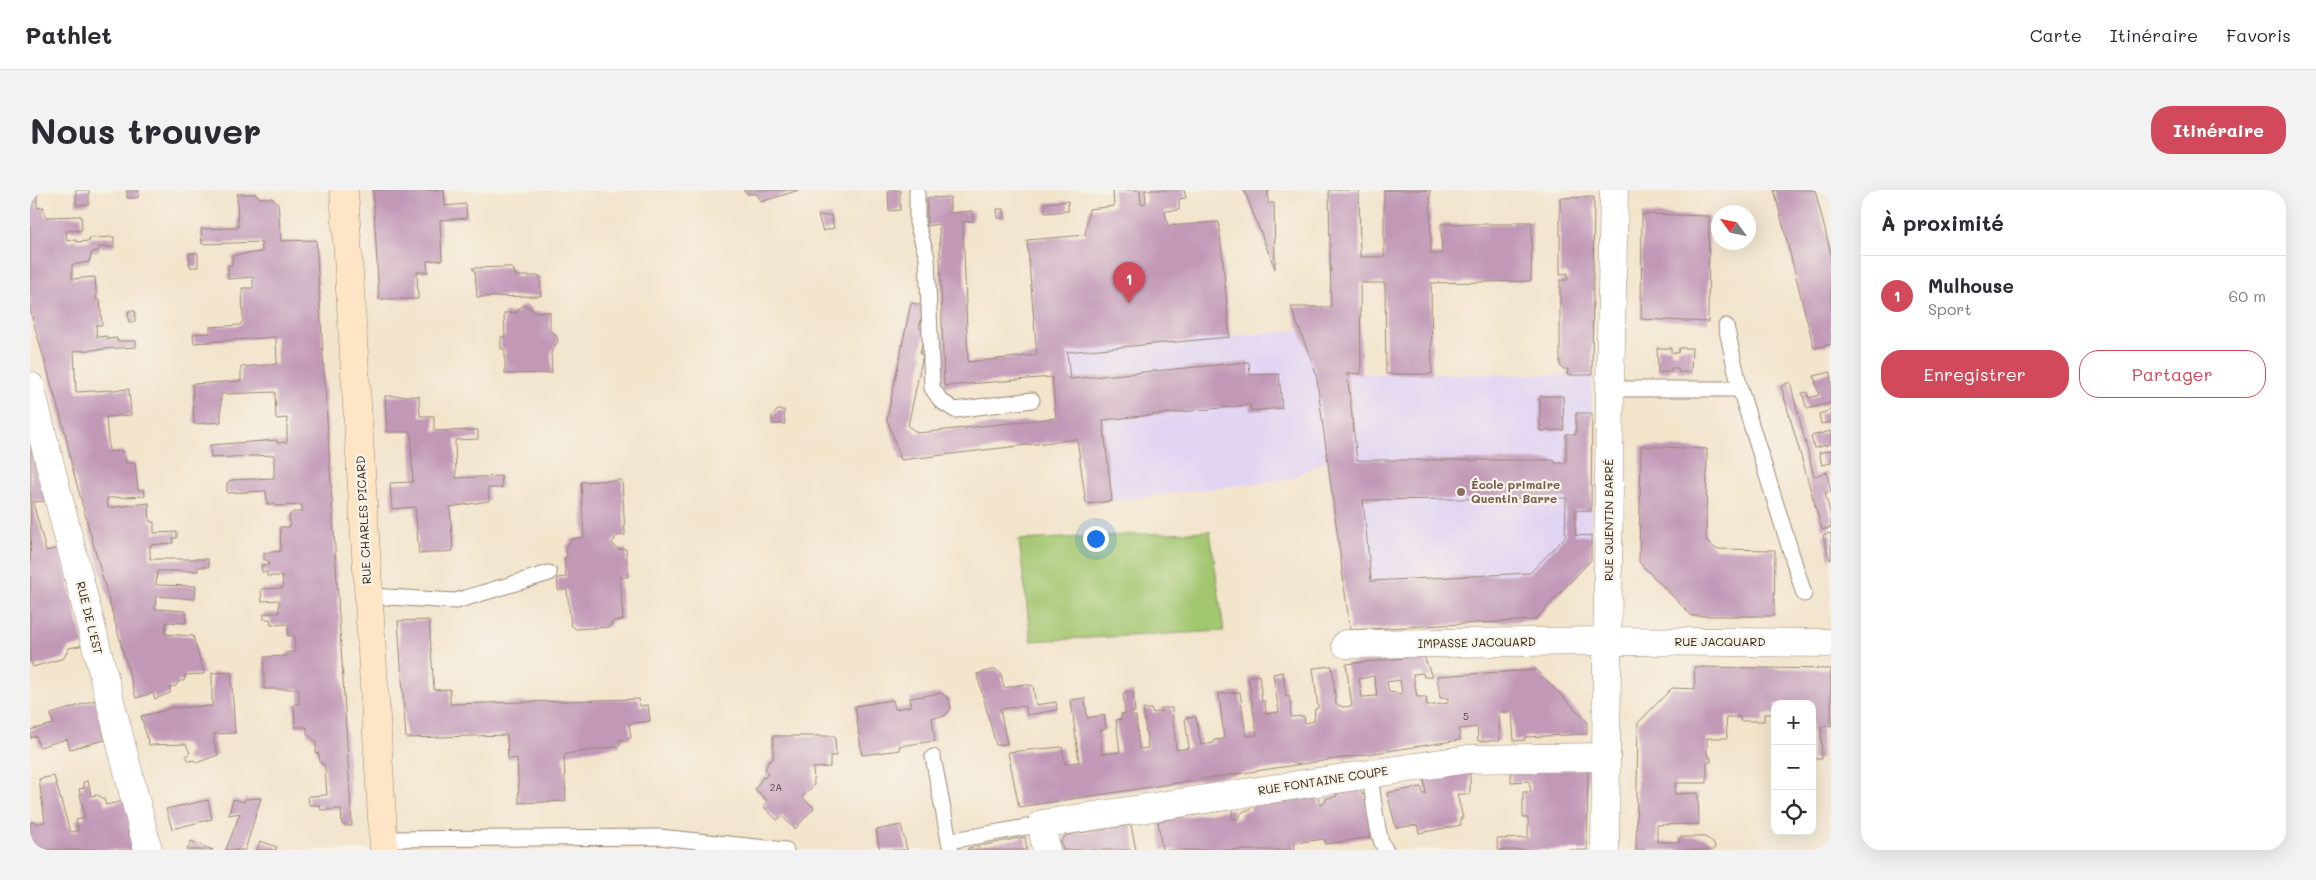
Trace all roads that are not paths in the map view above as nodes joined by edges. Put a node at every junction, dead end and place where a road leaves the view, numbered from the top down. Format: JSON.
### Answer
{"nodes":[{"id":1,"x":344,"y":190,"type":"edge"},
{"id":2,"x":916,"y":190,"type":"edge"},
{"id":3,"x":1614,"y":190,"type":"edge"},
{"id":4,"x":1726,"y":326,"type":"dead end"},
{"id":5,"x":30,"y":386,"type":"edge"},
{"id":6,"x":1740,"y":388,"type":"junction"},
{"id":7,"x":1610,"y":389,"type":"junction"},
{"id":8,"x":1032,"y":400,"type":"dead end"},
{"id":9,"x":549,"y":573,"type":"dead end"},
{"id":10,"x":1804,"y":594,"type":"dead end"},
{"id":11,"x":369,"y":596,"type":"junction"},
{"id":12,"x":1609,"y":641,"type":"junction"},
{"id":13,"x":1831,"y":643,"type":"edge"},
{"id":14,"x":1346,"y":644,"type":"dead end"},
{"id":15,"x":933,"y":757,"type":"dead end"},
{"id":16,"x":1606,"y":757,"type":"junction"},
{"id":17,"x":1370,"y":774,"type":"junction"},
{"id":18,"x":1044,"y":837,"type":"edge"},
{"id":19,"x":384,"y":844,"type":"edge"},
{"id":20,"x":950,"y":845,"type":"edge"},
{"id":21,"x":148,"y":850,"type":"edge"},
{"id":22,"x":786,"y":850,"type":"edge"},
{"id":23,"x":1386,"y":850,"type":"edge"},
{"id":24,"x":1605,"y":850,"type":"edge"}],
"edges":[{"from":1,"to":11,"type":"street","name":"RUE CHARLES PICARD"},
{"from":2,"to":8,"type":"lane"},
{"from":3,"to":7,"type":"street","name":"RUE QUENTIN BARRÉ"},
{"from":4,"to":6,"type":"lane"},
{"from":5,"to":21,"type":"street","name":"RUE DE L'EST"},
{"from":6,"to":7,"type":"lane"},
{"from":6,"to":10,"type":"lane"},
{"from":7,"to":12,"type":"street","name":"RUE QUENTIN BARRÉ"},
{"from":9,"to":11,"type":"lane"},
{"from":11,"to":19,"type":"street","name":"RUE CHARLES PICARD"},
{"from":12,"to":13,"type":"street","name":"RUE JACQUARD"},
{"from":12,"to":14,"type":"street","name":"IMPASSE JACQUARD"},
{"from":12,"to":16,"type":"street","name":"RUE QUENTIN BARRÉ"},
{"from":15,"to":20,"type":"lane","name":"RUE FONTAINE COUPE"},
{"from":16,"to":17,"type":"street","name":"RUE FONTAINE COUPE"},
{"from":16,"to":24,"type":"street","name":"RUE QUENTIN BARRÉ"},
{"from":17,"to":18,"type":"street","name":"RUE FONTAINE COUPE"},
{"from":17,"to":23,"type":"lane"},
{"from":18,"to":20,"type":"lane","name":"RUE FONTAINE COUPE"},
{"from":19,"to":22,"type":"lane"}]}
